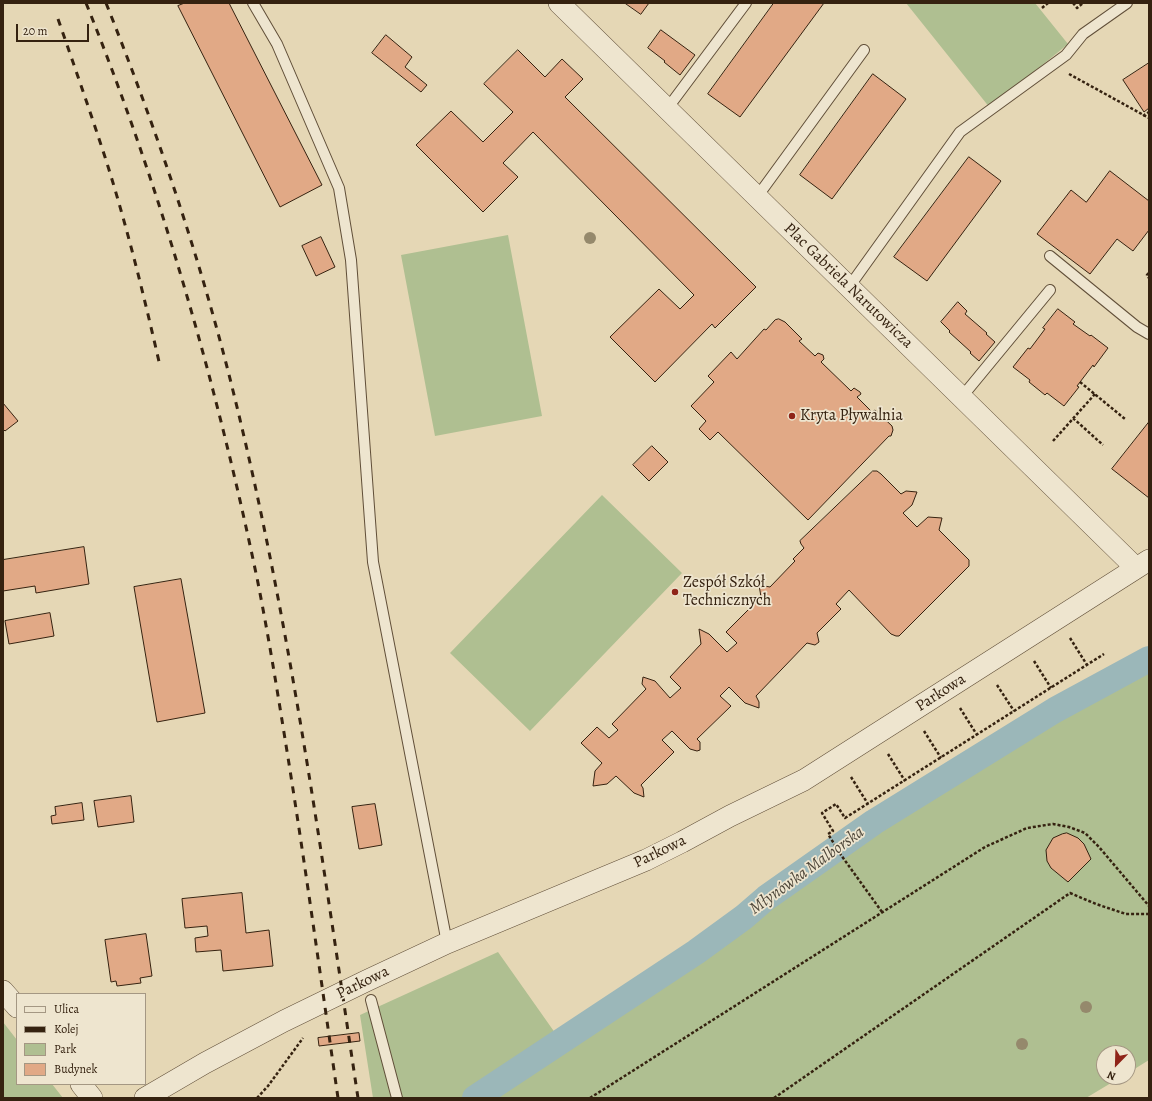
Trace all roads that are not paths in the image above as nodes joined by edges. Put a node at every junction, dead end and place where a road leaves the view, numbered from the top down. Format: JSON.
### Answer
{"nodes":[{"id":1,"x":253,"y":3,"type":"edge"},
{"id":2,"x":559,"y":3,"type":"edge"},
{"id":3,"x":746,"y":3,"type":"edge"},
{"id":4,"x":1127,"y":3,"type":"edge"},
{"id":5,"x":864,"y":50,"type":"dead end"},
{"id":6,"x":668,"y":109,"type":"junction"},
{"id":7,"x":757,"y":197,"type":"junction"},
{"id":8,"x":1050,"y":256,"type":"dead end"},
{"id":9,"x":849,"y":287,"type":"junction"},
{"id":10,"x":1050,"y":290,"type":"dead end"},
{"id":11,"x":1149,"y":334,"type":"edge"},
{"id":12,"x":961,"y":398,"type":"junction"},
{"id":13,"x":1143,"y":564,"type":"edge"},
{"id":14,"x":447,"y":943,"type":"junction"},
{"id":15,"x":3,"y":991,"type":"edge"},
{"id":16,"x":371,"y":1000,"type":"dead end"},
{"id":17,"x":16,"y":1007,"type":"edge"},
{"id":18,"x":82,"y":1085,"type":"edge"},
{"id":19,"x":92,"y":1098,"type":"edge"},
{"id":20,"x":145,"y":1098,"type":"edge"},
{"id":21,"x":397,"y":1098,"type":"edge"}],
"edges":[{"from":1,"to":14,"type":"lane"},
{"from":2,"to":6,"type":"street","name":"Plac Gabriela Narutowicza"},
{"from":3,"to":6,"type":"lane"},
{"from":4,"to":9,"type":"lane"},
{"from":5,"to":7,"type":"lane"},
{"from":6,"to":7,"type":"street","name":"Plac Gabriela Narutowicza"},
{"from":7,"to":9,"type":"street","name":"Plac Gabriela Narutowicza"},
{"from":8,"to":11,"type":"lane"},
{"from":9,"to":12,"type":"street","name":"Plac Gabriela Narutowicza"},
{"from":10,"to":12,"type":"lane"},
{"from":12,"to":13,"type":"street","name":"Plac Gabriela Narutowicza"},
{"from":13,"to":14,"type":"street","name":"Parkowa"},
{"from":14,"to":20,"type":"street","name":"Parkowa"},
{"from":15,"to":17,"type":"street"},
{"from":16,"to":21,"type":"lane"},
{"from":18,"to":19,"type":"street"}]}
